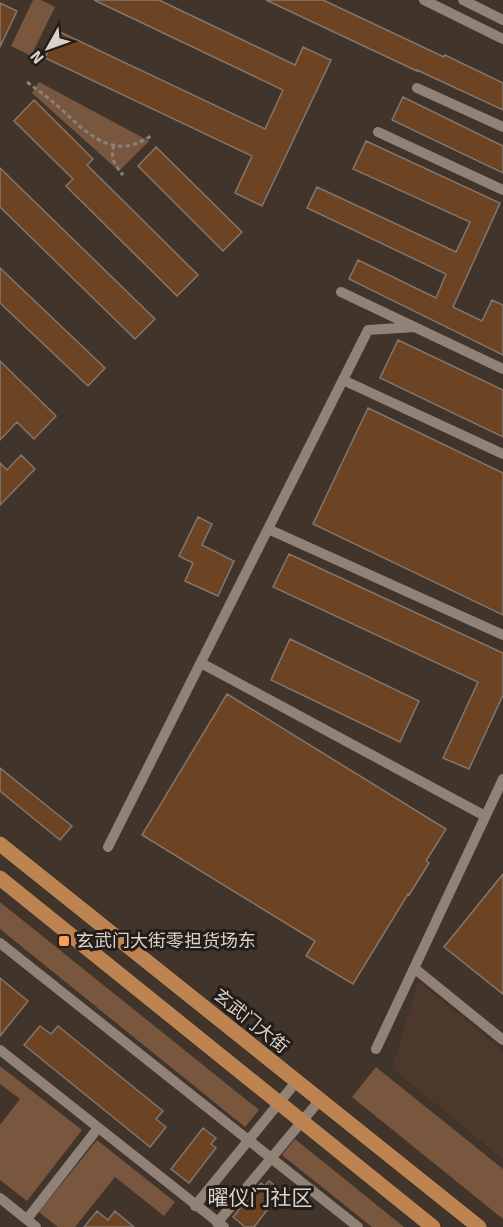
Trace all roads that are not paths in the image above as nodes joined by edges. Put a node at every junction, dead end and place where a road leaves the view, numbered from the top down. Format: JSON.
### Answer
{"nodes":[{"id":1,"x":424,"y":0,"type":"edge"},
{"id":2,"x":463,"y":0,"type":"edge"},
{"id":3,"x":503,"y":20,"type":"edge"},
{"id":4,"x":503,"y":39,"type":"edge"},
{"id":5,"x":417,"y":88,"type":"dead end"},
{"id":6,"x":503,"y":127,"type":"edge"},
{"id":7,"x":378,"y":132,"type":"dead end"},
{"id":8,"x":503,"y":190,"type":"edge"},
{"id":9,"x":341,"y":292,"type":"dead end"},
{"id":10,"x":415,"y":327,"type":"junction"},
{"id":11,"x":503,"y":369,"type":"edge"},
{"id":12,"x":343,"y":380,"type":"junction"},
{"id":13,"x":503,"y":454,"type":"edge"},
{"id":14,"x":268,"y":529,"type":"junction"},
{"id":15,"x":503,"y":635,"type":"edge"},
{"id":16,"x":201,"y":663,"type":"junction"},
{"id":17,"x":503,"y":779,"type":"edge"},
{"id":18,"x":485,"y":816,"type":"junction"},
{"id":19,"x":0,"y":844,"type":"edge"},
{"id":20,"x":108,"y":847,"type":"dead end"},
{"id":21,"x":0,"y":878,"type":"edge"},
{"id":22,"x":0,"y":943,"type":"edge"},
{"id":23,"x":414,"y":968,"type":"junction"},
{"id":24,"x":503,"y":1040,"type":"edge"},
{"id":25,"x":376,"y":1049,"type":"dead end"},
{"id":26,"x":0,"y":1050,"type":"edge"},
{"id":27,"x":296,"y":1082,"type":"junction"},
{"id":28,"x":319,"y":1101,"type":"junction"},
{"id":29,"x":279,"y":1103,"type":"junction"},
{"id":30,"x":301,"y":1121,"type":"junction"},
{"id":31,"x":99,"y":1128,"type":"junction"},
{"id":32,"x":249,"y":1140,"type":"junction"},
{"id":33,"x":271,"y":1158,"type":"junction"},
{"id":34,"x":0,"y":1198,"type":"edge"},
{"id":35,"x":196,"y":1206,"type":"junction"},
{"id":36,"x":27,"y":1219,"type":"junction"},
{"id":37,"x":219,"y":1224,"type":"edge"},
{"id":38,"x":36,"y":1227,"type":"edge"},
{"id":39,"x":358,"y":1227,"type":"edge"},
{"id":40,"x":433,"y":1227,"type":"edge"},
{"id":41,"x":478,"y":1227,"type":"edge"}],
"edges":[{"from":1,"to":4,"type":"street"},
{"from":2,"to":3,"type":"street"},
{"from":5,"to":6,"type":"street"},
{"from":7,"to":8,"type":"street"},
{"from":9,"to":10,"type":"street"},
{"from":10,"to":11,"type":"street"},
{"from":10,"to":12,"type":"street"},
{"from":12,"to":13,"type":"street"},
{"from":12,"to":14,"type":"street"},
{"from":14,"to":15,"type":"street"},
{"from":14,"to":16,"type":"street"},
{"from":16,"to":18,"type":"street"},
{"from":16,"to":20,"type":"street"},
{"from":17,"to":18,"type":"street"},
{"from":18,"to":23,"type":"street"},
{"from":19,"to":27,"type":"main road","name":"玄武门大街"},
{"from":21,"to":29,"type":"main road"},
{"from":22,"to":32,"type":"street"},
{"from":23,"to":24,"type":"street"},
{"from":23,"to":25,"type":"street"},
{"from":26,"to":31,"type":"street"},
{"from":27,"to":28,"type":"main road","name":"玄武门大街"},
{"from":27,"to":29,"type":"street"},
{"from":28,"to":30,"type":"street"},
{"from":28,"to":41,"type":"main road","name":"玄武门大街"},
{"from":29,"to":30,"type":"main road"},
{"from":29,"to":32,"type":"street"},
{"from":30,"to":33,"type":"street"},
{"from":30,"to":40,"type":"main road"},
{"from":31,"to":35,"type":"street"},
{"from":31,"to":36,"type":"street"},
{"from":32,"to":33,"type":"street"},
{"from":32,"to":35,"type":"street"},
{"from":33,"to":37,"type":"street"},
{"from":33,"to":39,"type":"street"},
{"from":34,"to":36,"type":"street"},
{"from":35,"to":37,"type":"street"},
{"from":36,"to":38,"type":"street"}]}
